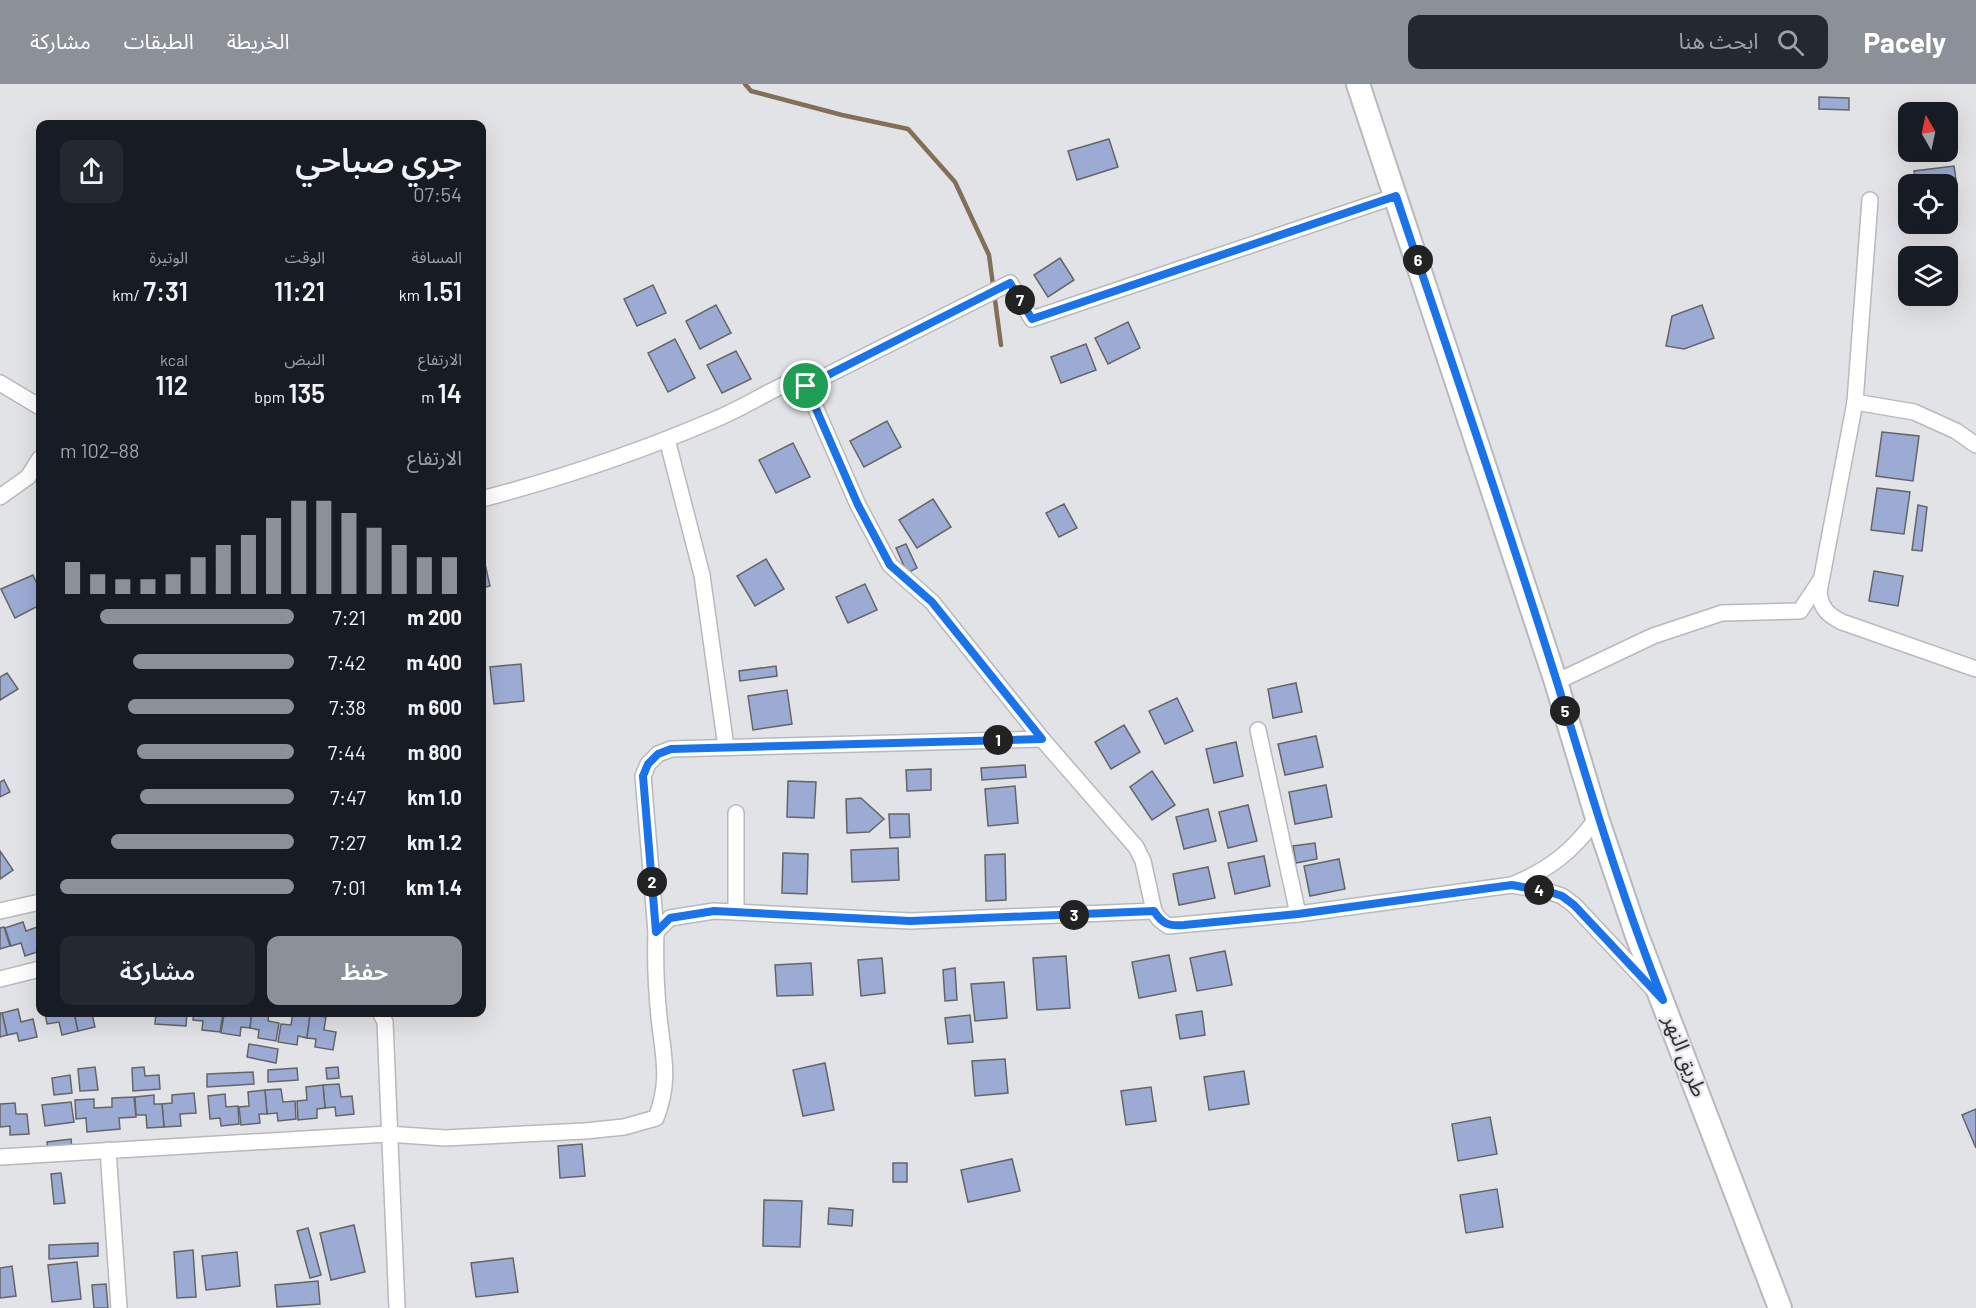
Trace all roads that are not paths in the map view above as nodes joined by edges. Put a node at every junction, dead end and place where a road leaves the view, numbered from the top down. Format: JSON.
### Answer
{"nodes":[{"id":1,"x":1358,"y":84,"type":"edge"},
{"id":2,"x":1396,"y":196,"type":"junction"},
{"id":3,"x":1870,"y":200,"type":"dead end"},
{"id":4,"x":0,"y":383,"type":"edge"},
{"id":5,"x":806,"y":386,"type":"junction"},
{"id":6,"x":1855,"y":402,"type":"junction"},
{"id":7,"x":36,"y":405,"type":"edge"},
{"id":8,"x":1976,"y":445,"type":"edge"},
{"id":9,"x":669,"y":447,"type":"dead end"},
{"id":10,"x":36,"y":464,"type":"edge"},
{"id":11,"x":0,"y":497,"type":"edge"},
{"id":12,"x":486,"y":498,"type":"edge"},
{"id":13,"x":1822,"y":577,"type":"junction"},
{"id":14,"x":1976,"y":669,"type":"edge"},
{"id":15,"x":1556,"y":682,"type":"junction"},
{"id":16,"x":1258,"y":730,"type":"dead end"},
{"id":17,"x":1042,"y":739,"type":"junction"},
{"id":18,"x":726,"y":747,"type":"junction"},
{"id":19,"x":736,"y":813,"type":"dead end"},
{"id":20,"x":1597,"y":818,"type":"junction"},
{"id":21,"x":1512,"y":885,"type":"junction"},
{"id":22,"x":36,"y":903,"type":"edge"},
{"id":23,"x":0,"y":911,"type":"edge"},
{"id":24,"x":1154,"y":911,"type":"junction"},
{"id":25,"x":736,"y":912,"type":"junction"},
{"id":26,"x":1298,"y":914,"type":"junction"},
{"id":27,"x":656,"y":932,"type":"junction"},
{"id":28,"x":36,"y":970,"type":"edge"},
{"id":29,"x":0,"y":979,"type":"edge"},
{"id":30,"x":1663,"y":1000,"type":"junction"},
{"id":31,"x":382,"y":1017,"type":"edge"},
{"id":32,"x":388,"y":1134,"type":"junction"},
{"id":33,"x":108,"y":1150,"type":"junction"},
{"id":34,"x":0,"y":1157,"type":"edge"},
{"id":35,"x":119,"y":1308,"type":"edge"},
{"id":36,"x":397,"y":1308,"type":"edge"},
{"id":37,"x":1780,"y":1308,"type":"edge"}],
"edges":[{"from":1,"to":2,"type":"main road","name":"طريق النهر"},
{"from":2,"to":5,"type":"street"},
{"from":2,"to":15,"type":"main road","name":"طريق النهر"},
{"from":3,"to":6,"type":"street"},
{"from":4,"to":7,"type":"street"},
{"from":5,"to":12,"type":"street"},
{"from":5,"to":17,"type":"street"},
{"from":6,"to":8,"type":"street"},
{"from":6,"to":13,"type":"street"},
{"from":9,"to":18,"type":"street"},
{"from":10,"to":11,"type":"street"},
{"from":13,"to":14,"type":"street"},
{"from":13,"to":15,"type":"street"},
{"from":15,"to":20,"type":"main road","name":"طريق النهر"},
{"from":16,"to":26,"type":"street"},
{"from":17,"to":18,"type":"street"},
{"from":17,"to":24,"type":"street"},
{"from":18,"to":27,"type":"street"},
{"from":19,"to":25,"type":"street"},
{"from":20,"to":21,"type":"street"},
{"from":20,"to":30,"type":"main road","name":"طريق النهر"},
{"from":21,"to":26,"type":"street"},
{"from":21,"to":30,"type":"street"},
{"from":22,"to":23,"type":"street"},
{"from":24,"to":25,"type":"street"},
{"from":24,"to":26,"type":"street"},
{"from":25,"to":27,"type":"street"},
{"from":27,"to":32,"type":"street"},
{"from":28,"to":29,"type":"street"},
{"from":30,"to":37,"type":"main road","name":"طريق النهر"},
{"from":31,"to":32,"type":"street"},
{"from":32,"to":33,"type":"street"},
{"from":32,"to":36,"type":"street"},
{"from":33,"to":34,"type":"street"},
{"from":33,"to":35,"type":"street"}]}
